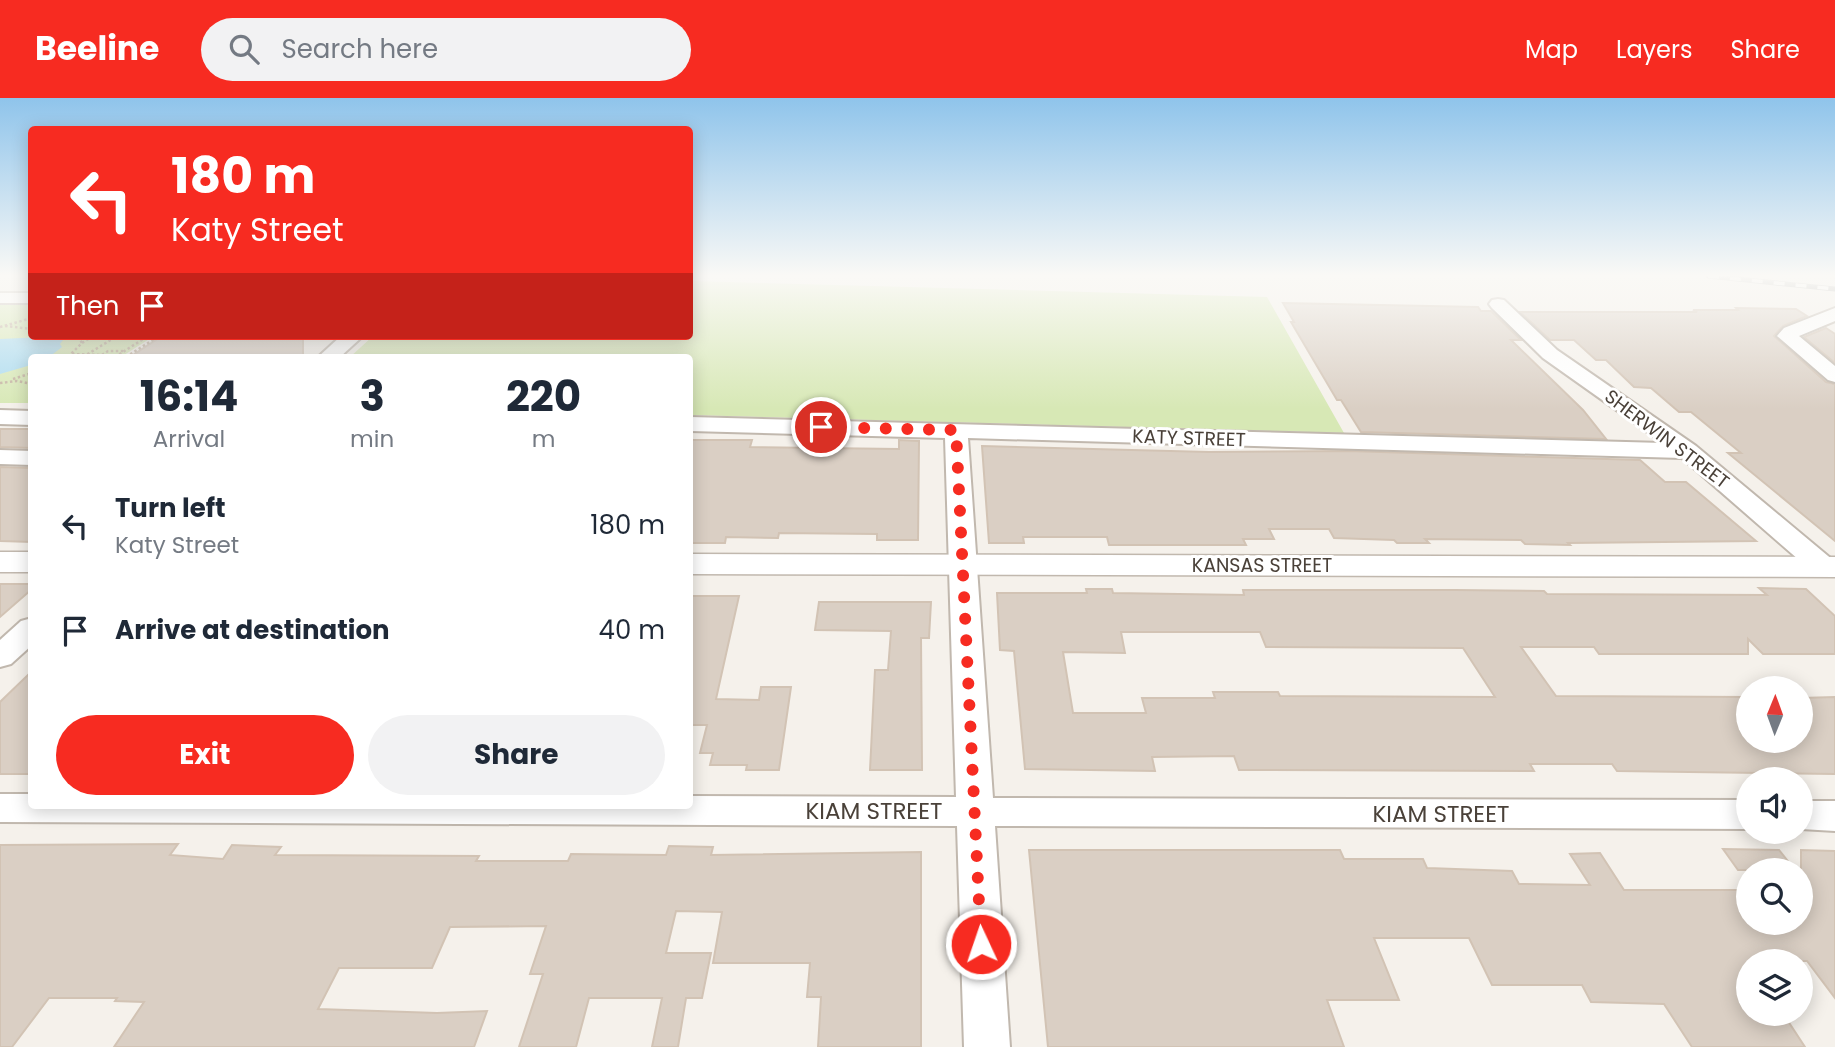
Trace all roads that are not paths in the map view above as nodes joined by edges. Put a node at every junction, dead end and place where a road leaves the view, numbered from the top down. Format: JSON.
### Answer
{"nodes":[{"id":1,"x":1515,"y":320,"type":"edge"},
{"id":2,"x":1822,"y":320,"type":"edge"},
{"id":3,"x":348,"y":340,"type":"edge"},
{"id":4,"x":332,"y":354,"type":"edge"},
{"id":5,"x":1835,"y":376,"type":"edge"},
{"id":6,"x":0,"y":417,"type":"edge"},
{"id":7,"x":28,"y":418,"type":"edge"},
{"id":8,"x":693,"y":424,"type":"edge"},
{"id":9,"x":956,"y":430,"type":"junction"},
{"id":10,"x":1688,"y":451,"type":"junction"},
{"id":11,"x":0,"y":457,"type":"edge"},
{"id":12,"x":28,"y":458,"type":"edge"},
{"id":13,"x":0,"y":562,"type":"edge"},
{"id":14,"x":28,"y":562,"type":"edge"},
{"id":15,"x":693,"y":564,"type":"edge"},
{"id":16,"x":963,"y":564,"type":"junction"},
{"id":17,"x":1831,"y":571,"type":"edge"},
{"id":18,"x":28,"y":632,"type":"edge"},
{"id":19,"x":0,"y":657,"type":"edge"},
{"id":20,"x":0,"y":808,"type":"edge"},
{"id":21,"x":28,"y":808,"type":"edge"},
{"id":22,"x":324,"y":809,"type":"edge"},
{"id":23,"x":973,"y":811,"type":"junction"},
{"id":24,"x":1736,"y":815,"type":"edge"},
{"id":25,"x":1813,"y":816,"type":"edge"},
{"id":26,"x":1835,"y":816,"type":"edge"},
{"id":27,"x":987,"y":1047,"type":"edge"}],
"edges":[{"from":1,"to":10,"type":"street","name":"SHERWIN STREET"},
{"from":2,"to":5,"type":"street"},
{"from":3,"to":4,"type":"street"},
{"from":6,"to":7,"type":"street"},
{"from":8,"to":9,"type":"street","name":"KATY STREET"},
{"from":9,"to":10,"type":"street","name":"KATY STREET"},
{"from":9,"to":16,"type":"street"},
{"from":10,"to":17,"type":"street","name":"SHERWIN STREET"},
{"from":11,"to":12,"type":"street"},
{"from":13,"to":14,"type":"street"},
{"from":15,"to":16,"type":"street","name":"KANSAS STREET"},
{"from":16,"to":17,"type":"street","name":"KANSAS STREET"},
{"from":16,"to":23,"type":"street"},
{"from":18,"to":19,"type":"street"},
{"from":20,"to":21,"type":"street","name":"KIAM STREET"},
{"from":22,"to":23,"type":"street","name":"KIAM STREET"},
{"from":23,"to":24,"type":"street","name":"KIAM STREET"},
{"from":23,"to":27,"type":"street"},
{"from":25,"to":26,"type":"street"}]}
